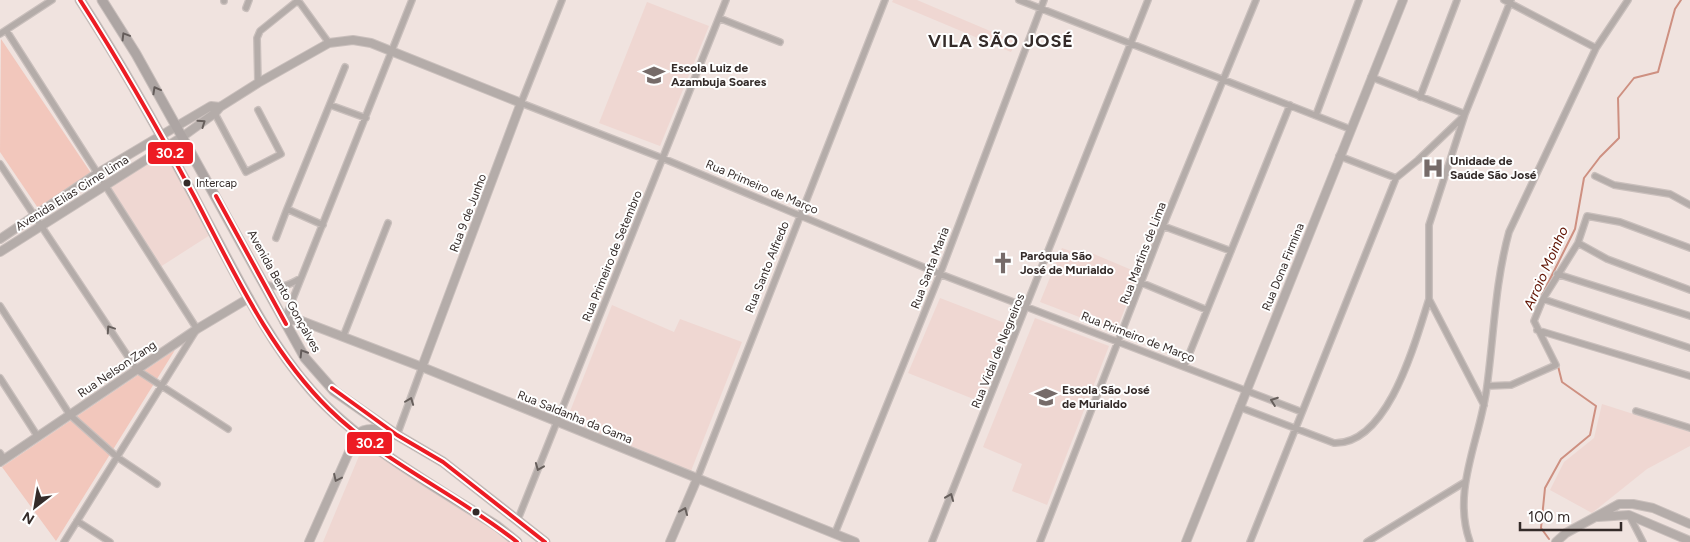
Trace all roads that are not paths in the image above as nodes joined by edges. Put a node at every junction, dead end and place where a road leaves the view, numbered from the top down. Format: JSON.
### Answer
{"nodes":[{"id":1,"x":52,"y":0,"type":"edge"},
{"id":2,"x":80,"y":0,"type":"edge"},
{"id":3,"x":102,"y":0,"type":"edge"},
{"id":4,"x":249,"y":0,"type":"edge"},
{"id":5,"x":412,"y":0,"type":"edge"},
{"id":6,"x":562,"y":0,"type":"edge"},
{"id":7,"x":726,"y":0,"type":"edge"},
{"id":8,"x":885,"y":0,"type":"edge"},
{"id":9,"x":1019,"y":0,"type":"edge"},
{"id":10,"x":1044,"y":0,"type":"edge"},
{"id":11,"x":1148,"y":0,"type":"edge"},
{"id":12,"x":1256,"y":0,"type":"edge"},
{"id":13,"x":1359,"y":0,"type":"edge"},
{"id":14,"x":1402,"y":0,"type":"edge"},
{"id":15,"x":1457,"y":0,"type":"edge"},
{"id":16,"x":1628,"y":0,"type":"edge"},
{"id":17,"x":1508,"y":1,"type":"edge"},
{"id":18,"x":246,"y":8,"type":"dead end"},
{"id":19,"x":1041,"y":9,"type":"junction"},
{"id":20,"x":719,"y":18,"type":"junction"},
{"id":21,"x":3,"y":32,"type":"edge"},
{"id":22,"x":780,"y":42,"type":"dead end"},
{"id":23,"x":329,"y":43,"type":"junction"},
{"id":24,"x":1130,"y":45,"type":"junction"},
{"id":25,"x":1596,"y":48,"type":"junction"},
{"id":26,"x":393,"y":53,"type":"junction"},
{"id":27,"x":346,"y":67,"type":"dead end"},
{"id":28,"x":1372,"y":77,"type":"junction"},
{"id":29,"x":1223,"y":80,"type":"junction"},
{"id":30,"x":258,"y":82,"type":"junction"},
{"id":31,"x":1420,"y":97,"type":"junction"},
{"id":32,"x":522,"y":103,"type":"junction"},
{"id":33,"x":330,"y":105,"type":"junction"},
{"id":34,"x":1290,"y":105,"type":"junction"},
{"id":35,"x":215,"y":109,"type":"junction"},
{"id":36,"x":258,"y":110,"type":"dead end"},
{"id":37,"x":1465,"y":114,"type":"junction"},
{"id":38,"x":1316,"y":115,"type":"junction"},
{"id":39,"x":366,"y":118,"type":"junction"},
{"id":40,"x":177,"y":126,"type":"junction"},
{"id":41,"x":1350,"y":130,"type":"junction"},
{"id":42,"x":162,"y":135,"type":"junction"},
{"id":43,"x":182,"y":137,"type":"junction"},
{"id":44,"x":167,"y":146,"type":"junction"},
{"id":45,"x":1340,"y":156,"type":"junction"},
{"id":46,"x":662,"y":158,"type":"junction"},
{"id":47,"x":0,"y":164,"type":"edge"},
{"id":48,"x":98,"y":173,"type":"junction"},
{"id":49,"x":1595,"y":176,"type":"dead end"},
{"id":50,"x":1396,"y":178,"type":"junction"},
{"id":51,"x":106,"y":184,"type":"junction"},
{"id":52,"x":1690,"y":205,"type":"edge"},
{"id":53,"x":287,"y":209,"type":"junction"},
{"id":54,"x":799,"y":215,"type":"junction"},
{"id":55,"x":34,"y":216,"type":"junction"},
{"id":56,"x":388,"y":223,"type":"dead end"},
{"id":57,"x":323,"y":225,"type":"junction"},
{"id":58,"x":40,"y":226,"type":"junction"},
{"id":59,"x":1163,"y":226,"type":"junction"},
{"id":60,"x":276,"y":238,"type":"dead end"},
{"id":61,"x":0,"y":239,"type":"edge"},
{"id":62,"x":1578,"y":243,"type":"junction"},
{"id":63,"x":1690,"y":248,"type":"edge"},
{"id":64,"x":1232,"y":251,"type":"junction"},
{"id":65,"x":0,"y":252,"type":"edge"},
{"id":66,"x":940,"y":274,"type":"junction"},
{"id":67,"x":1557,"y":274,"type":"junction"},
{"id":68,"x":301,"y":278,"type":"junction"},
{"id":69,"x":1142,"y":283,"type":"junction"},
{"id":70,"x":265,"y":284,"type":"junction"},
{"id":71,"x":1690,"y":290,"type":"edge"},
{"id":72,"x":249,"y":298,"type":"junction"},
{"id":73,"x":1429,"y":299,"type":"junction"},
{"id":74,"x":1543,"y":299,"type":"junction"},
{"id":75,"x":0,"y":306,"type":"edge"},
{"id":76,"x":1027,"y":307,"type":"junction"},
{"id":77,"x":1207,"y":310,"type":"junction"},
{"id":78,"x":1690,"y":316,"type":"edge"},
{"id":79,"x":284,"y":320,"type":"junction"},
{"id":80,"x":197,"y":329,"type":"junction"},
{"id":81,"x":1537,"y":330,"type":"junction"},
{"id":82,"x":343,"y":337,"type":"junction"},
{"id":83,"x":1119,"y":342,"type":"junction"},
{"id":84,"x":1690,"y":348,"type":"edge"},
{"id":85,"x":422,"y":367,"type":"junction"},
{"id":86,"x":1184,"y":367,"type":"junction"},
{"id":87,"x":137,"y":370,"type":"junction"},
{"id":88,"x":1690,"y":376,"type":"edge"},
{"id":89,"x":0,"y":378,"type":"edge"},
{"id":90,"x":160,"y":386,"type":"junction"},
{"id":91,"x":1487,"y":386,"type":"junction"},
{"id":92,"x":1246,"y":391,"type":"junction"},
{"id":93,"x":1484,"y":405,"type":"junction"},
{"id":94,"x":1240,"y":407,"type":"junction"},
{"id":95,"x":1636,"y":411,"type":"dead end"},
{"id":96,"x":1302,"y":412,"type":"junction"},
{"id":97,"x":70,"y":415,"type":"junction"},
{"id":98,"x":558,"y":422,"type":"junction"},
{"id":99,"x":1295,"y":428,"type":"junction"},
{"id":100,"x":1690,"y":428,"type":"edge"},
{"id":101,"x":228,"y":429,"type":"dead end"},
{"id":102,"x":357,"y":434,"type":"junction"},
{"id":103,"x":397,"y":435,"type":"junction"},
{"id":104,"x":38,"y":437,"type":"junction"},
{"id":105,"x":116,"y":457,"type":"junction"},
{"id":106,"x":1,"y":458,"type":"edge"},
{"id":107,"x":697,"y":479,"type":"junction"},
{"id":108,"x":1465,"y":482,"type":"junction"},
{"id":109,"x":157,"y":484,"type":"dead end"},
{"id":110,"x":1653,"y":508,"type":"junction"},
{"id":111,"x":1629,"y":515,"type":"junction"},
{"id":112,"x":1596,"y":517,"type":"junction"},
{"id":113,"x":518,"y":519,"type":"junction"},
{"id":114,"x":77,"y":521,"type":"junction"},
{"id":115,"x":1646,"y":522,"type":"junction"},
{"id":116,"x":1690,"y":524,"type":"edge"},
{"id":117,"x":835,"y":534,"type":"junction"},
{"id":118,"x":1690,"y":541,"type":"edge"},
{"id":119,"x":64,"y":542,"type":"edge"},
{"id":120,"x":110,"y":542,"type":"edge"},
{"id":121,"x":309,"y":542,"type":"edge"},
{"id":122,"x":517,"y":542,"type":"edge"},
{"id":123,"x":545,"y":542,"type":"edge"},
{"id":124,"x":670,"y":542,"type":"edge"},
{"id":125,"x":831,"y":542,"type":"edge"},
{"id":126,"x":855,"y":542,"type":"edge"},
{"id":127,"x":932,"y":542,"type":"edge"},
{"id":128,"x":1040,"y":542,"type":"edge"},
{"id":129,"x":1186,"y":542,"type":"edge"},
{"id":130,"x":1250,"y":542,"type":"edge"},
{"id":131,"x":1367,"y":542,"type":"edge"},
{"id":132,"x":1470,"y":542,"type":"edge"},
{"id":133,"x":1556,"y":542,"type":"edge"},
{"id":134,"x":1643,"y":542,"type":"edge"}],
"edges":[{"from":1,"to":21,"type":"street"},
{"from":2,"to":42,"type":"main road"},
{"from":40,"to":3,"type":"main road","name":"Avenida Bento Gonçalves","one_way":true},
{"from":4,"to":18,"type":"street"},
{"from":5,"to":26,"type":"street"},
{"from":6,"to":32,"type":"street","name":"Rua 9 de Junho"},
{"from":7,"to":20,"type":"street","name":"Rua Primeiro de Setembro"},
{"from":8,"to":54,"type":"street","name":"Rua Santo Alfredo"},
{"from":9,"to":19,"type":"street"},
{"from":10,"to":19,"type":"street","name":"Rua Santa Maria"},
{"from":11,"to":24,"type":"street","name":"Rua Vidal de Negreiros"},
{"from":12,"to":29,"type":"street","name":"Rua Martins de Lima"},
{"from":13,"to":38,"type":"street"},
{"from":14,"to":28,"type":"street","name":"Rua Dona Firmina"},
{"from":15,"to":31,"type":"street"},
{"from":16,"to":25,"type":"street"},
{"from":17,"to":25,"type":"street"},
{"from":17,"to":37,"type":"street"},
{"from":19,"to":24,"type":"street"},
{"from":19,"to":66,"type":"street","name":"Rua Santa Maria"},
{"from":20,"to":22,"type":"street"},
{"from":20,"to":46,"type":"street","name":"Rua Primeiro de Setembro"},
{"from":21,"to":48,"type":"street"},
{"from":23,"to":26,"type":"street","name":"Rua Primeiro de Março"},
{"from":23,"to":30,"type":"street","name":"Rua Primeiro de Março"},
{"from":23,"to":30,"type":"street"},
{"from":24,"to":29,"type":"street"},
{"from":24,"to":76,"type":"street","name":"Rua Vidal de Negreiros"},
{"from":25,"to":91,"type":"street"},
{"from":26,"to":32,"type":"street","name":"Rua Primeiro de Março"},
{"from":26,"to":39,"type":"street"},
{"from":27,"to":33,"type":"street"},
{"from":28,"to":31,"type":"street"},
{"from":28,"to":41,"type":"street","name":"Rua Dona Firmina"},
{"from":29,"to":34,"type":"street"},
{"from":29,"to":59,"type":"street","name":"Rua Martins de Lima"},
{"from":30,"to":35,"type":"street","name":"Rua Primeiro de Março"},
{"from":31,"to":37,"type":"street"},
{"from":32,"to":46,"type":"street","name":"Rua Primeiro de Março"},
{"from":32,"to":85,"type":"street","name":"Rua 9 de Junho"},
{"from":33,"to":39,"type":"street"},
{"from":33,"to":53,"type":"street"},
{"from":34,"to":38,"type":"street"},
{"from":34,"to":64,"type":"street"},
{"from":35,"to":36,"type":"street"},
{"from":35,"to":40,"type":"street","name":"Rua Primeiro de Março"},
{"from":43,"to":35,"type":"street","name":"Rua Primeiro de Março","one_way":true},
{"from":37,"to":50,"type":"street"},
{"from":37,"to":73,"type":"street"},
{"from":38,"to":41,"type":"street"},
{"from":39,"to":57,"type":"street"},
{"from":40,"to":42,"type":"street","name":"Avenida Elias Cirne Lima"},
{"from":40,"to":43,"type":"main road","name":"Avenida Bento Gonçalves"},
{"from":41,"to":45,"type":"street","name":"Rua Dona Firmina"},
{"from":42,"to":44,"type":"main road"},
{"from":42,"to":48,"type":"street","name":"Avenida Elias Cirne Lima"},
{"from":43,"to":44,"type":"street","name":"Avenida Elias Cirne Lima"},
{"from":43,"to":70,"type":"main road","name":"Avenida Bento Gonçalves"},
{"from":44,"to":51,"type":"street","name":"Avenida Elias Cirne Lima"},
{"from":44,"to":72,"type":"main road"},
{"from":45,"to":50,"type":"street"},
{"from":45,"to":92,"type":"street","name":"Rua Dona Firmina"},
{"from":46,"to":54,"type":"street","name":"Rua Primeiro de Março"},
{"from":46,"to":98,"type":"street","name":"Rua Primeiro de Setembro"},
{"from":47,"to":55,"type":"street"},
{"from":48,"to":51,"type":"street"},
{"from":48,"to":55,"type":"street","name":"Avenida Elias Cirne Lima"},
{"from":49,"to":52,"type":"street"},
{"from":50,"to":96,"type":"street"},
{"from":51,"to":58,"type":"street","name":"Avenida Elias Cirne Lima"},
{"from":51,"to":80,"type":"street"},
{"from":53,"to":57,"type":"street"},
{"from":53,"to":60,"type":"street"},
{"from":54,"to":66,"type":"street","name":"Rua Primeiro de Março"},
{"from":54,"to":107,"type":"street","name":"Rua Santo Alfredo"},
{"from":55,"to":58,"type":"street"},
{"from":55,"to":61,"type":"street","name":"Avenida Elias Cirne Lima"},
{"from":56,"to":82,"type":"street"},
{"from":57,"to":68,"type":"street"},
{"from":58,"to":65,"type":"street","name":"Avenida Elias Cirne Lima"},
{"from":87,"to":58,"type":"street","one_way":true},
{"from":59,"to":64,"type":"street"},
{"from":59,"to":69,"type":"street","name":"Rua Martins de Lima"},
{"from":62,"to":63,"type":"street"},
{"from":62,"to":67,"type":"street"},
{"from":62,"to":71,"type":"street"},
{"from":64,"to":77,"type":"street"},
{"from":66,"to":76,"type":"street","name":"Rua Primeiro de Março"},
{"from":66,"to":117,"type":"street","name":"Rua Santa Maria"},
{"from":67,"to":74,"type":"street"},
{"from":67,"to":78,"type":"street"},
{"from":68,"to":70,"type":"street"},
{"from":68,"to":79,"type":"street"},
{"from":69,"to":77,"type":"street"},
{"from":69,"to":83,"type":"street","name":"Rua Martins de Lima"},
{"from":70,"to":79,"type":"main road","name":"Avenida Bento Gonçalves"},
{"from":72,"to":80,"type":"street","name":"Rua Nelson Zang"},
{"from":72,"to":102,"type":"main road"},
{"from":73,"to":93,"type":"street"},
{"from":73,"to":99,"type":"street"},
{"from":74,"to":81,"type":"street"},
{"from":74,"to":84,"type":"street"},
{"from":75,"to":97,"type":"street"},
{"from":76,"to":83,"type":"street","name":"Rua Primeiro de Março"},
{"from":127,"to":76,"type":"street","name":"Rua Vidal de Negreiros","one_way":true},
{"from":77,"to":86,"type":"street"},
{"from":79,"to":82,"type":"street","name":"Rua Saldanha da Gama"},
{"from":103,"to":79,"type":"main road","name":"Avenida Bento Gonçalves","one_way":true},
{"from":80,"to":87,"type":"street","name":"Rua Nelson Zang"},
{"from":80,"to":90,"type":"street"},
{"from":81,"to":88,"type":"street"},
{"from":81,"to":91,"type":"street"},
{"from":82,"to":85,"type":"street","name":"Rua Saldanha da Gama"},
{"from":83,"to":86,"type":"street","name":"Rua Primeiro de Março"},
{"from":83,"to":128,"type":"street","name":"Rua Martins de Lima"},
{"from":85,"to":98,"type":"street","name":"Rua Saldanha da Gama"},
{"from":103,"to":85,"type":"street","name":"Rua 9 de Junho","one_way":true},
{"from":86,"to":92,"type":"street","name":"Rua Primeiro de Março"},
{"from":87,"to":90,"type":"street"},
{"from":87,"to":97,"type":"street","name":"Rua Nelson Zang"},
{"from":89,"to":104,"type":"street"},
{"from":90,"to":101,"type":"street"},
{"from":90,"to":105,"type":"street"},
{"from":91,"to":93,"type":"street"},
{"from":92,"to":94,"type":"street","name":"Rua Dona Firmina"},
{"from":96,"to":92,"type":"street","name":"Rua Primeiro de Março","one_way":true},
{"from":93,"to":108,"type":"street"},
{"from":94,"to":99,"type":"street"},
{"from":94,"to":129,"type":"street","name":"Rua Dona Firmina"},
{"from":95,"to":100,"type":"street"},
{"from":96,"to":99,"type":"street"},
{"from":97,"to":104,"type":"street","name":"Rua Nelson Zang"},
{"from":97,"to":105,"type":"street"},
{"from":98,"to":107,"type":"street","name":"Rua Saldanha da Gama"},
{"from":98,"to":113,"type":"street","name":"Rua Primeiro de Setembro","one_way":true},
{"from":99,"to":130,"type":"street"},
{"from":102,"to":103,"type":"street"},
{"from":102,"to":121,"type":"street","one_way":true},
{"from":102,"to":122,"type":"main road"},
{"from":103,"to":113,"type":"main road","name":"Avenida Bento Gonçalves"},
{"from":104,"to":106,"type":"street","name":"Rua Nelson Zang"},
{"from":105,"to":109,"type":"street"},
{"from":105,"to":114,"type":"street"},
{"from":107,"to":117,"type":"street","name":"Rua Saldanha da Gama"},
{"from":124,"to":107,"type":"street","name":"Rua Santo Alfredo","one_way":true},
{"from":108,"to":131,"type":"street"},
{"from":108,"to":132,"type":"street"},
{"from":110,"to":112,"type":"street"},
{"from":110,"to":115,"type":"street"},
{"from":110,"to":116,"type":"street"},
{"from":111,"to":112,"type":"street"},
{"from":111,"to":115,"type":"street"},
{"from":111,"to":134,"type":"street"},
{"from":112,"to":133,"type":"street"},
{"from":113,"to":123,"type":"main road","name":"Avenida Bento Gonçalves"},
{"from":114,"to":119,"type":"street"},
{"from":114,"to":120,"type":"street"},
{"from":115,"to":118,"type":"street"},
{"from":117,"to":125,"type":"street","name":"Rua Santa Maria"},
{"from":117,"to":126,"type":"street","name":"Rua Saldanha da Gama"}]}
